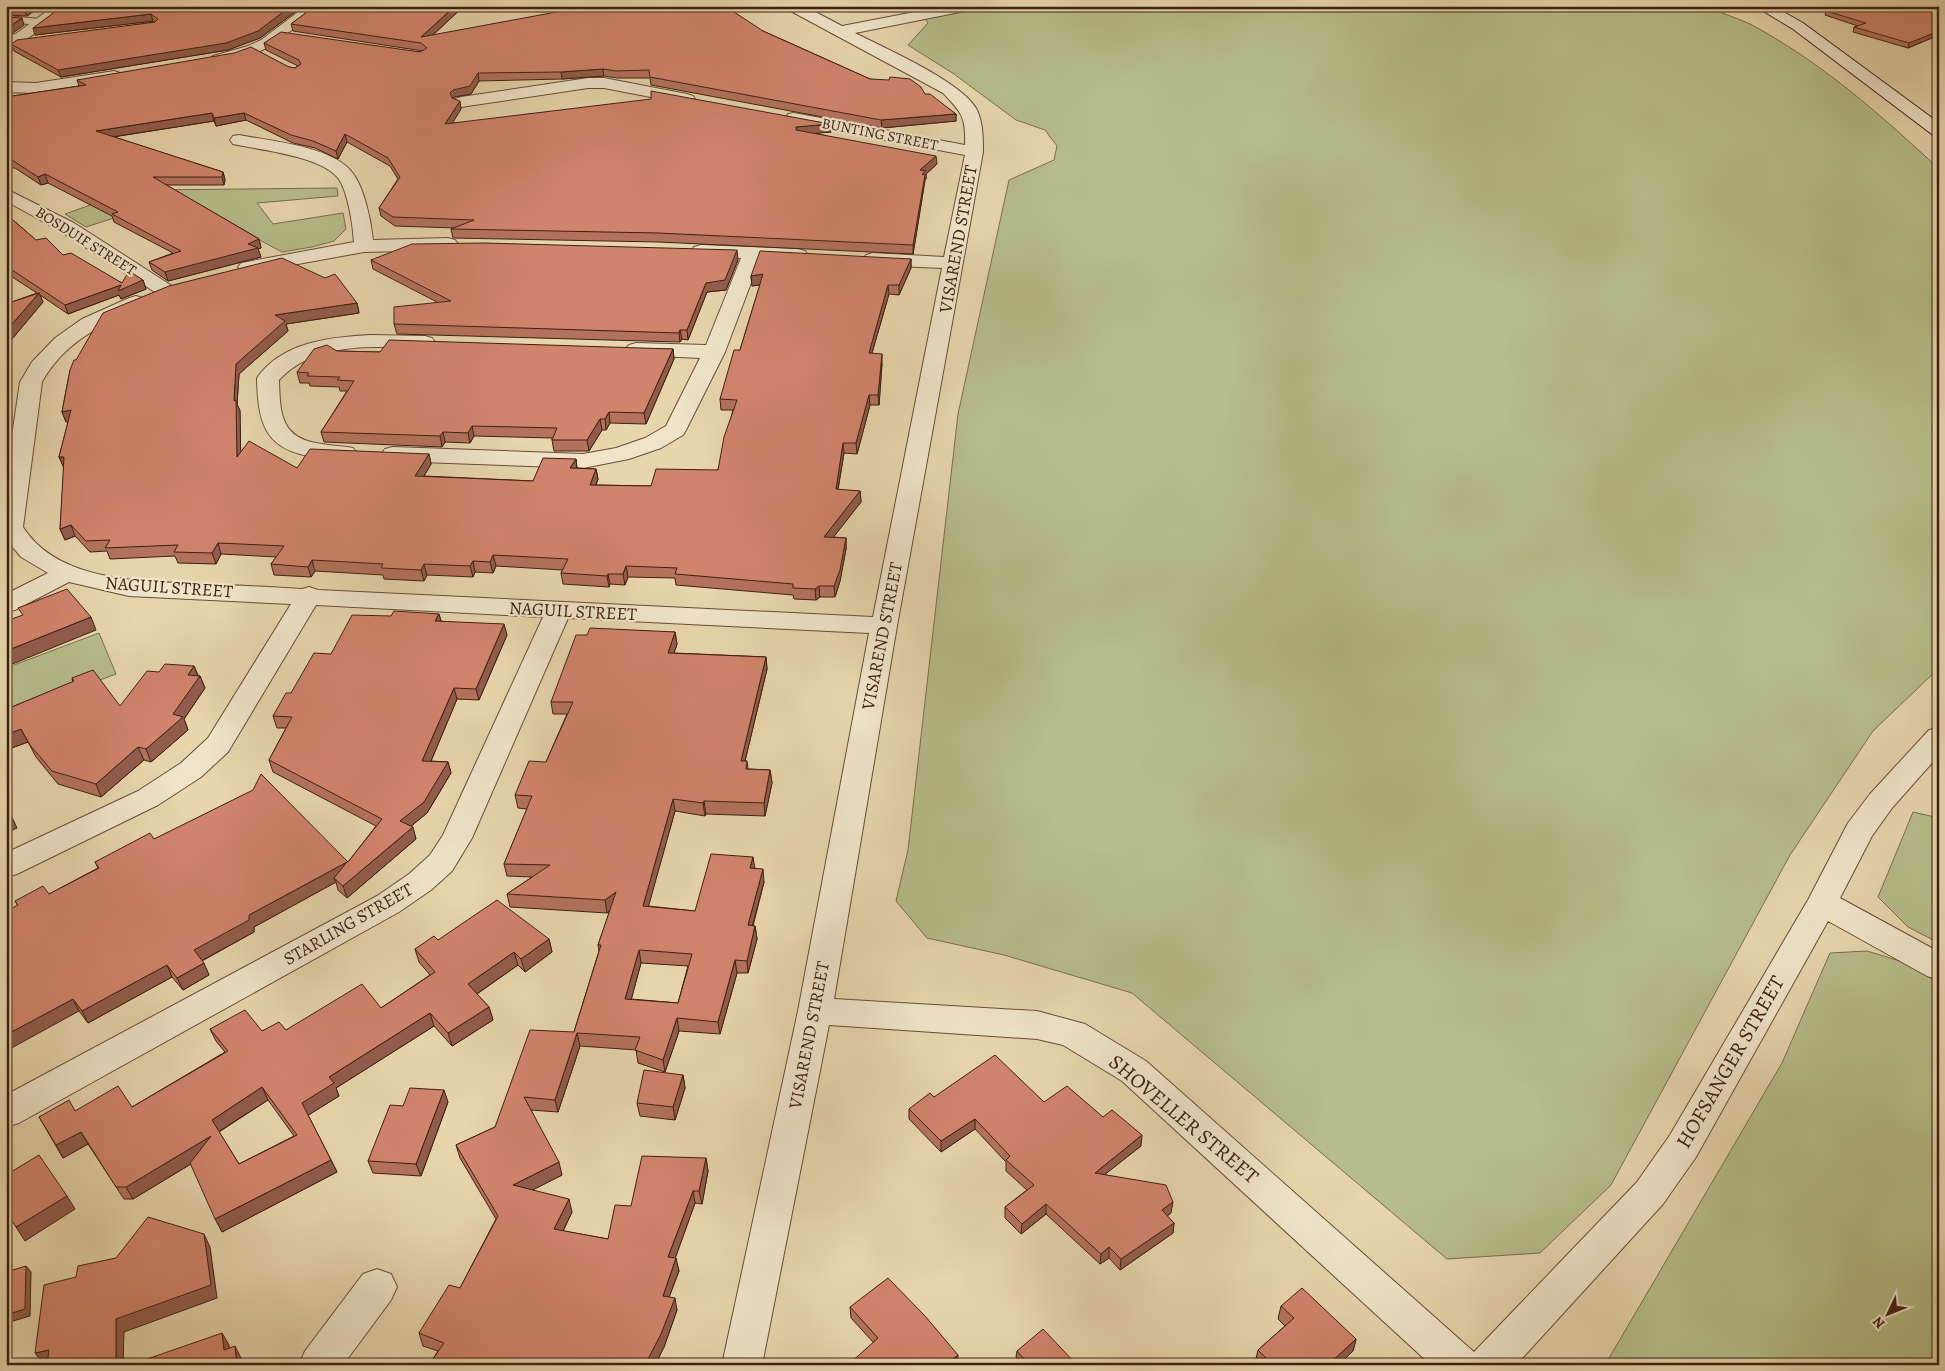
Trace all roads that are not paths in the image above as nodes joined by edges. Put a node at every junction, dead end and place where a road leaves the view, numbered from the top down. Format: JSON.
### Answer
{"nodes":[{"id":1,"x":64,"y":6,"type":"edge"},
{"id":2,"x":316,"y":6,"type":"edge"},
{"id":3,"x":792,"y":6,"type":"edge"},
{"id":4,"x":970,"y":6,"type":"edge"},
{"id":5,"x":1762,"y":6,"type":"edge"},
{"id":6,"x":6,"y":19,"type":"edge"},
{"id":7,"x":40,"y":22,"type":"junction"},
{"id":8,"x":841,"y":31,"type":"junction"},
{"id":9,"x":278,"y":34,"type":"junction"},
{"id":10,"x":297,"y":37,"type":"edge"},
{"id":11,"x":16,"y":41,"type":"edge"},
{"id":12,"x":199,"y":62,"type":"edge"},
{"id":13,"x":132,"y":73,"type":"edge"},
{"id":14,"x":6,"y":87,"type":"edge"},
{"id":15,"x":700,"y":101,"type":"edge"},
{"id":16,"x":461,"y":102,"type":"edge"},
{"id":17,"x":778,"y":115,"type":"edge"},
{"id":18,"x":1939,"y":131,"type":"edge"},
{"id":19,"x":239,"y":140,"type":"dead end"},
{"id":20,"x":974,"y":152,"type":"junction"},
{"id":21,"x":6,"y":194,"type":"edge"},
{"id":22,"x":467,"y":244,"type":"edge"},
{"id":23,"x":364,"y":246,"type":"junction"},
{"id":24,"x":684,"y":251,"type":"edge"},
{"id":25,"x":753,"y":253,"type":"junction"},
{"id":26,"x":820,"y":256,"type":"edge"},
{"id":27,"x":849,"y":258,"type":"edge"},
{"id":28,"x":954,"y":263,"type":"junction"},
{"id":29,"x":229,"y":272,"type":"edge"},
{"id":30,"x":173,"y":287,"type":"joint"},
{"id":31,"x":442,"y":343,"type":"edge"},
{"id":32,"x":617,"y":349,"type":"edge"},
{"id":33,"x":714,"y":352,"type":"junction"},
{"id":34,"x":67,"y":573,"type":"junction"},
{"id":35,"x":309,"y":595,"type":"junction"},
{"id":36,"x":6,"y":604,"type":"edge"},
{"id":37,"x":559,"y":610,"type":"junction"},
{"id":38,"x":884,"y":626,"type":"junction"},
{"id":39,"x":1939,"y":737,"type":"edge"},
{"id":40,"x":6,"y":866,"type":"edge"},
{"id":41,"x":1822,"y":903,"type":"junction"},
{"id":42,"x":1939,"y":967,"type":"edge"},
{"id":43,"x":815,"y":1010,"type":"junction"},
{"id":44,"x":6,"y":1112,"type":"edge"},
{"id":45,"x":377,"y":1287,"type":"dead end"},
{"id":46,"x":319,"y":1365,"type":"edge"},
{"id":47,"x":742,"y":1365,"type":"edge"},
{"id":48,"x":1460,"y":1365,"type":"edge"},
{"id":49,"x":1489,"y":1365,"type":"edge"}],
"edges":[{"from":1,"to":7,"type":"street"},
{"from":2,"to":9,"type":"street"},
{"from":3,"to":8,"type":"street","name":"VISAREND STREET"},
{"from":4,"to":8,"type":"street"},
{"from":5,"to":18,"type":"street"},
{"from":6,"to":7,"type":"lane"},
{"from":7,"to":11,"type":"street"},
{"from":8,"to":20,"type":"street","name":"VISAREND STREET"},
{"from":9,"to":10,"type":"lane"},
{"from":9,"to":12,"type":"street"},
{"from":13,"to":14,"type":"street"},
{"from":15,"to":16,"type":"street"},
{"from":17,"to":20,"type":"street","name":"BUNTING STREET"},
{"from":19,"to":23,"type":"street"},
{"from":20,"to":28,"type":"street","name":"VISAREND STREET"},
{"from":21,"to":30,"type":"street","name":"BOSDUIF STREET"},
{"from":22,"to":23,"type":"street"},
{"from":23,"to":29,"type":"street"},
{"from":24,"to":25,"type":"street"},
{"from":25,"to":26,"type":"street"},
{"from":25,"to":33,"type":"street"},
{"from":27,"to":28,"type":"street"},
{"from":28,"to":38,"type":"street","name":"VISAREND STREET"},
{"from":30,"to":34,"type":"street","name":"NAGUIL STREET"},
{"from":31,"to":33,"type":"street"},
{"from":32,"to":33,"type":"street"},
{"from":34,"to":35,"type":"street","name":"NAGUIL STREET"},
{"from":34,"to":36,"type":"street"},
{"from":35,"to":37,"type":"street","name":"NAGUIL STREET"},
{"from":35,"to":40,"type":"street"},
{"from":37,"to":38,"type":"street","name":"NAGUIL STREET"},
{"from":37,"to":44,"type":"street","name":"STARLING STREET"},
{"from":38,"to":43,"type":"street","name":"VISAREND STREET"},
{"from":39,"to":41,"type":"street","name":"HOFSANGER STREET"},
{"from":41,"to":42,"type":"street"},
{"from":41,"to":49,"type":"street","name":"HOFSANGER STREET"},
{"from":43,"to":47,"type":"street","name":"VISAREND STREET"},
{"from":43,"to":48,"type":"street","name":"SHOVELLER STREET"},
{"from":45,"to":46,"type":"street"}]}
